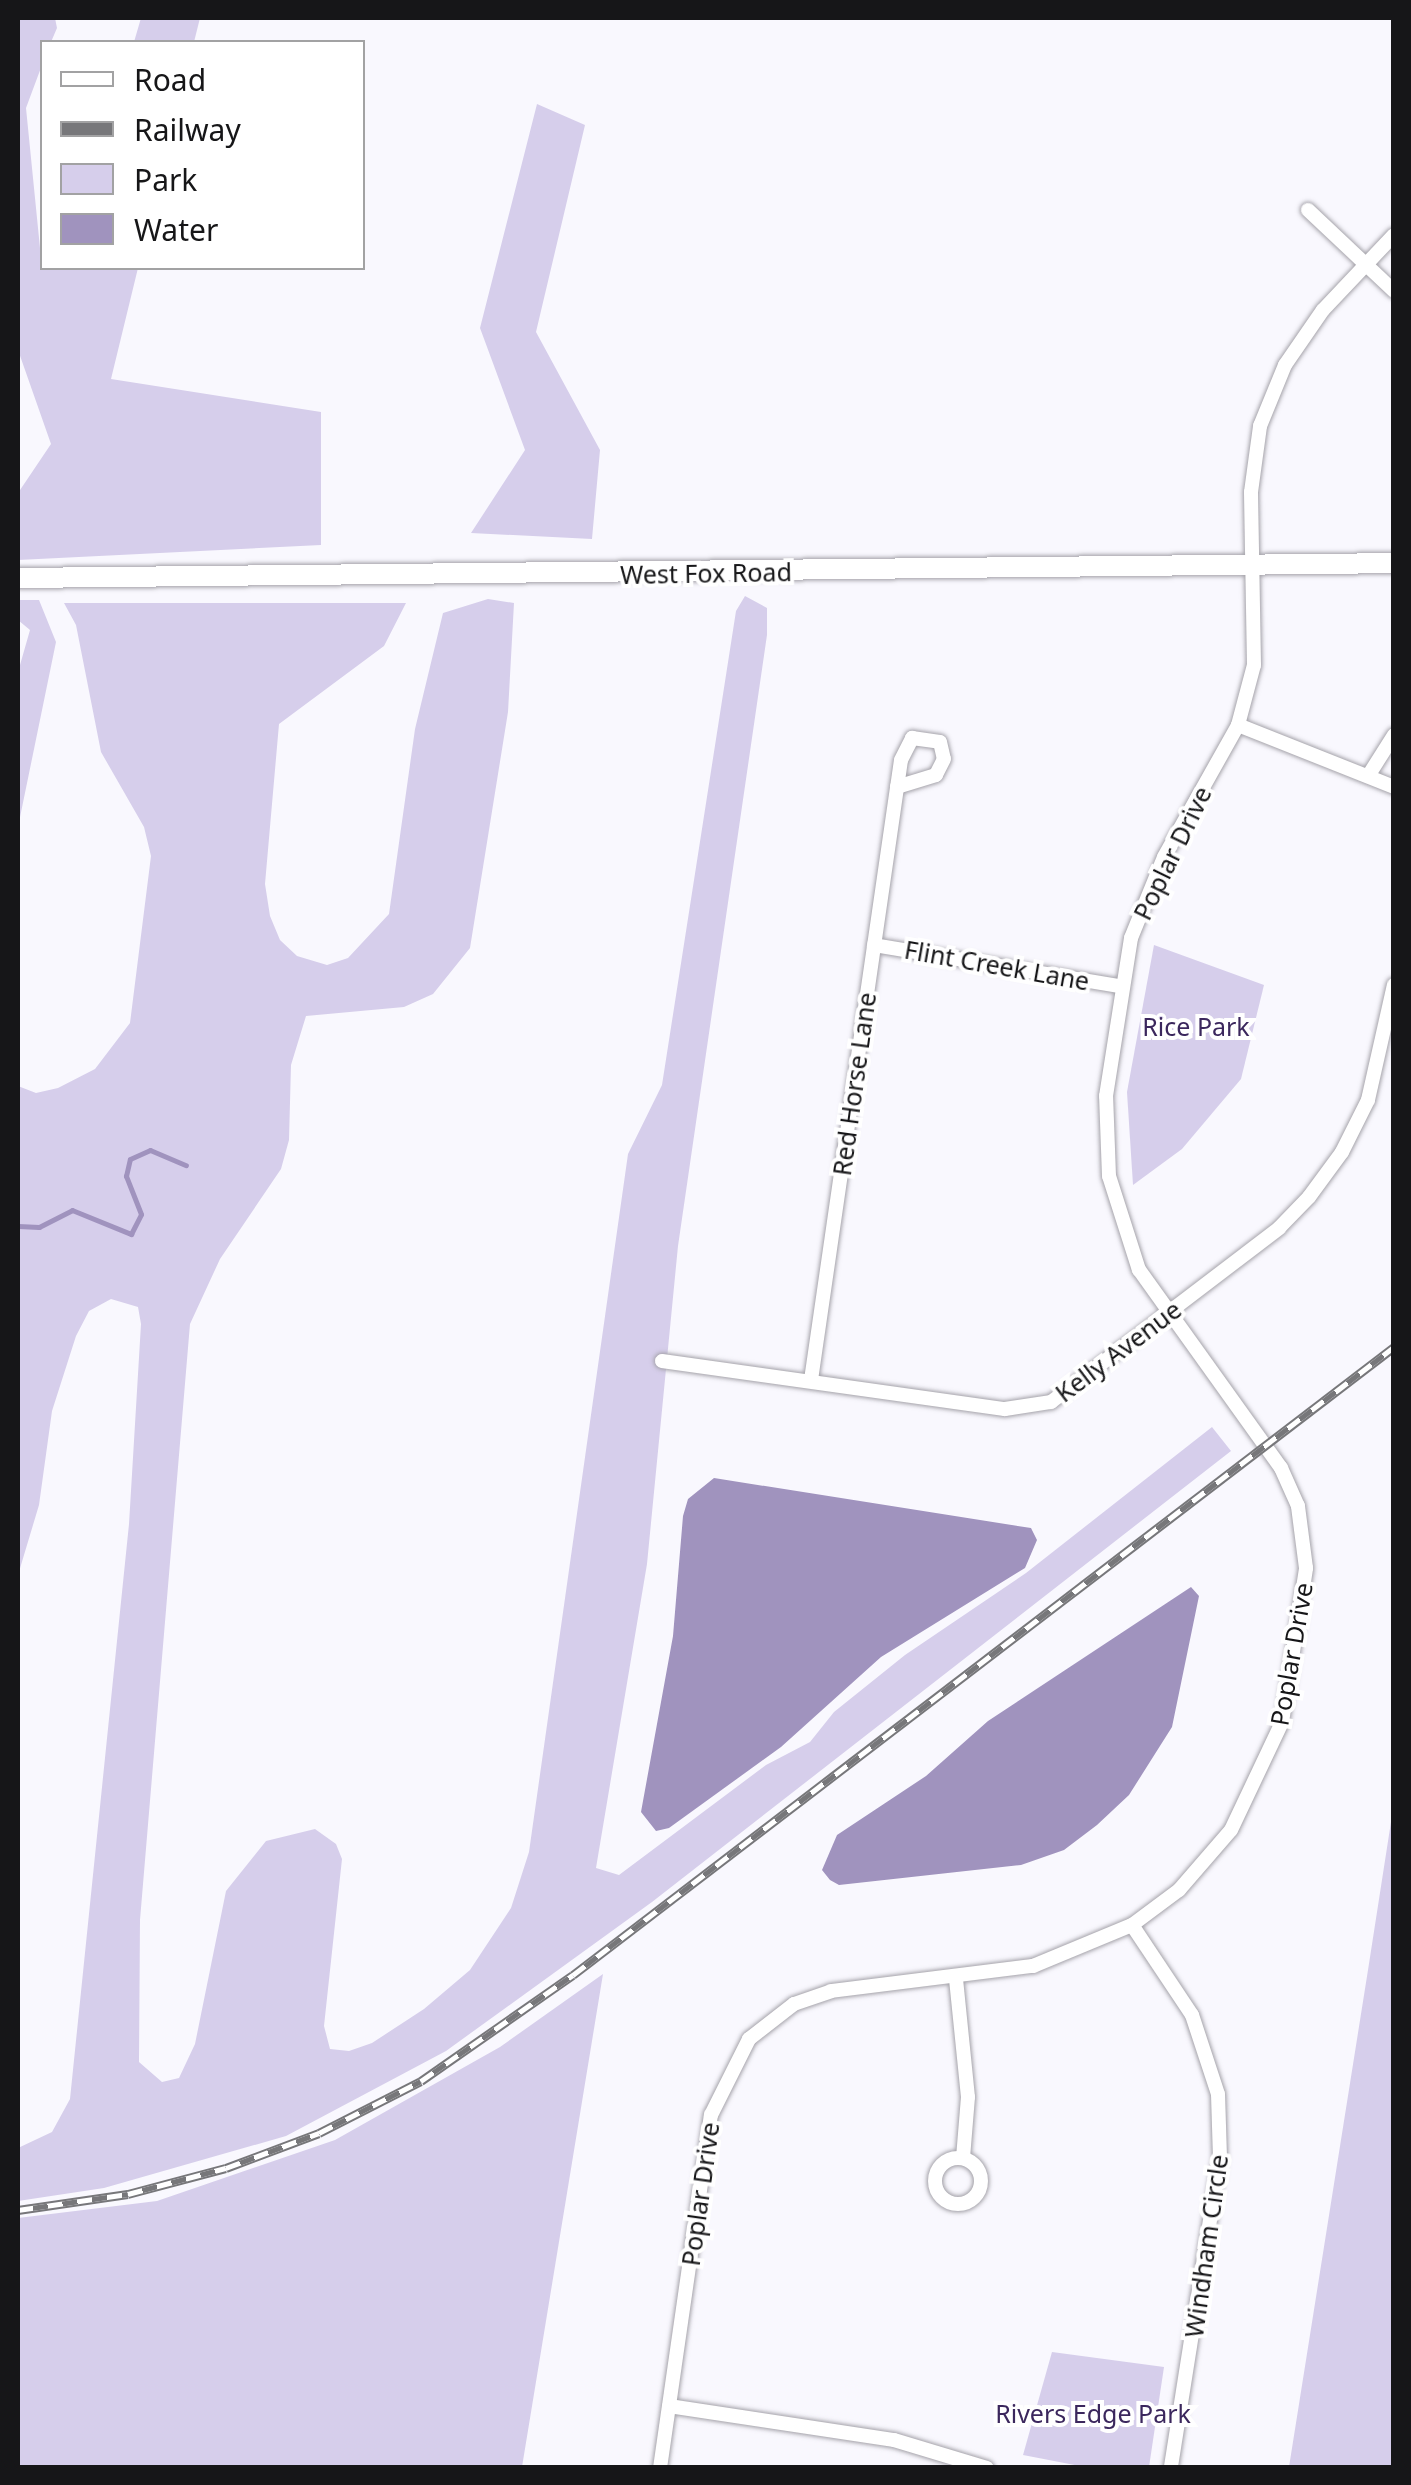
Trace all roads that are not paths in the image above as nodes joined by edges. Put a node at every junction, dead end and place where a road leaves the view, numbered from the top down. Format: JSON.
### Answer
{"nodes":[{"id":1,"x":1308,"y":210,"type":"dead end"},
{"id":2,"x":1394,"y":235,"type":"edge"},
{"id":3,"x":1366,"y":264,"type":"junction"},
{"id":4,"x":1394,"y":291,"type":"edge"},
{"id":5,"x":1394,"y":563,"type":"edge"},
{"id":6,"x":1252,"y":566,"type":"junction"},
{"id":7,"x":18,"y":578,"type":"edge"},
{"id":8,"x":1238,"y":725,"type":"junction"},
{"id":9,"x":1394,"y":735,"type":"edge"},
{"id":10,"x":1370,"y":773,"type":"junction"},
{"id":11,"x":1394,"y":787,"type":"edge"},
{"id":12,"x":898,"y":788,"type":"dead end"},
{"id":13,"x":874,"y":945,"type":"junction"},
{"id":14,"x":1394,"y":985,"type":"edge"},
{"id":15,"x":1118,"y":986,"type":"junction"},
{"id":16,"x":1166,"y":1315,"type":"junction"},
{"id":17,"x":662,"y":1361,"type":"dead end"},
{"id":18,"x":811,"y":1380,"type":"junction"},
{"id":19,"x":1132,"y":1925,"type":"junction"},
{"id":20,"x":956,"y":1979,"type":"junction"},
{"id":21,"x":963,"y":2158,"type":"dead end"},
{"id":22,"x":669,"y":2406,"type":"junction"},
{"id":23,"x":660,"y":2468,"type":"edge"},
{"id":24,"x":987,"y":2468,"type":"edge"},
{"id":25,"x":1171,"y":2468,"type":"edge"}],
"edges":[{"from":1,"to":3,"type":"street"},
{"from":2,"to":3,"type":"street","name":"Poplar Drive"},
{"from":3,"to":4,"type":"street"},
{"from":3,"to":6,"type":"street","name":"Poplar Drive"},
{"from":5,"to":6,"type":"street","name":"West Fox Road"},
{"from":6,"to":7,"type":"street","name":"West Fox Road"},
{"from":6,"to":8,"type":"street","name":"Poplar Drive"},
{"from":8,"to":10,"type":"street"},
{"from":8,"to":15,"type":"street","name":"Poplar Drive"},
{"from":9,"to":10,"type":"street"},
{"from":10,"to":11,"type":"street"},
{"from":12,"to":13,"type":"street","name":"Red Horse Lane"},
{"from":13,"to":15,"type":"street","name":"Flint Creek Lane"},
{"from":13,"to":18,"type":"street","name":"Red Horse Lane"},
{"from":14,"to":16,"type":"street","name":"Kelly Avenue"},
{"from":15,"to":16,"type":"street","name":"Poplar Drive"},
{"from":16,"to":18,"type":"street","name":"Kelly Avenue"},
{"from":16,"to":19,"type":"street","name":"Poplar Drive"},
{"from":17,"to":18,"type":"street","name":"Kelly Avenue"},
{"from":19,"to":20,"type":"street","name":"Poplar Drive"},
{"from":19,"to":25,"type":"street","name":"Windham Circle"},
{"from":20,"to":21,"type":"street"},
{"from":20,"to":22,"type":"street","name":"Poplar Drive"},
{"from":22,"to":23,"type":"street","name":"Poplar Drive"},
{"from":22,"to":24,"type":"street"}]}
